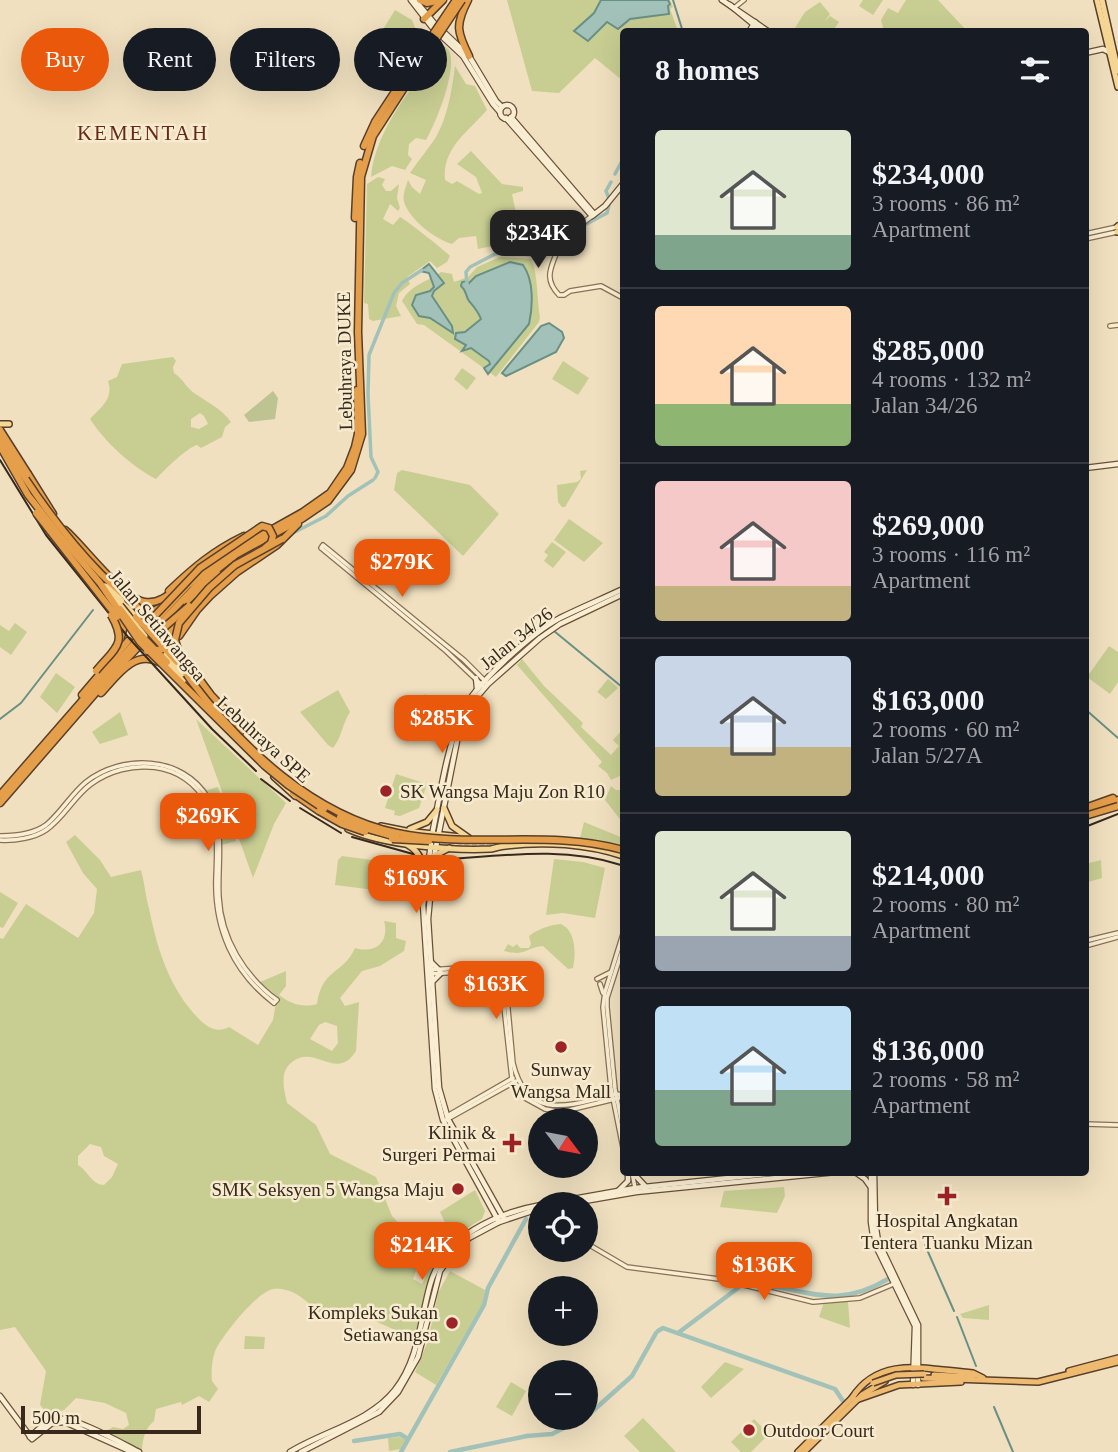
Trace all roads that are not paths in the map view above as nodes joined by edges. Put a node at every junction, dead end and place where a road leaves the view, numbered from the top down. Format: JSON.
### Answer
{"nodes":[{"id":1,"x":415,"y":0,"type":"edge"},
{"id":2,"x":442,"y":0,"type":"edge"},
{"id":3,"x":456,"y":0,"type":"edge"},
{"id":4,"x":462,"y":0,"type":"edge"},
{"id":5,"x":468,"y":0,"type":"edge"},
{"id":6,"x":722,"y":0,"type":"edge"},
{"id":7,"x":744,"y":0,"type":"edge"},
{"id":8,"x":1099,"y":0,"type":"edge"},
{"id":9,"x":732,"y":7,"type":"junction"},
{"id":10,"x":426,"y":18,"type":"junction"},
{"id":11,"x":753,"y":26,"type":"edge"},
{"id":12,"x":438,"y":28,"type":"edge"},
{"id":13,"x":442,"y":28,"type":"edge"},
{"id":14,"x":1107,"y":43,"type":"junction"},
{"id":15,"x":1103,"y":49,"type":"junction"},
{"id":16,"x":1089,"y":52,"type":"edge"},
{"id":17,"x":1110,"y":53,"type":"junction"},
{"id":18,"x":469,"y":56,"type":"junction"},
{"id":19,"x":1118,"y":71,"type":"edge"},
{"id":20,"x":1118,"y":87,"type":"edge"},
{"id":21,"x":399,"y":91,"type":"edge"},
{"id":22,"x":501,"y":109,"type":"junction"},
{"id":23,"x":508,"y":117,"type":"junction"},
{"id":24,"x":620,"y":186,"type":"edge"},
{"id":25,"x":609,"y":200,"type":"junction"},
{"id":26,"x":587,"y":208,"type":"junction"},
{"id":27,"x":598,"y":208,"type":"junction"},
{"id":28,"x":591,"y":216,"type":"junction"},
{"id":29,"x":1118,"y":229,"type":"edge"},
{"id":30,"x":1089,"y":235,"type":"edge"},
{"id":31,"x":620,"y":296,"type":"edge"},
{"id":32,"x":1118,"y":325,"type":"edge"},
{"id":33,"x":1110,"y":326,"type":"dead end"},
{"id":34,"x":0,"y":424,"type":"edge"},
{"id":35,"x":0,"y":430,"type":"edge"},
{"id":36,"x":0,"y":437,"type":"edge"},
{"id":37,"x":2,"y":449,"type":"edge"},
{"id":38,"x":1118,"y":463,"type":"edge"},
{"id":39,"x":1089,"y":466,"type":"edge"},
{"id":40,"x":15,"y":474,"type":"junction"},
{"id":41,"x":22,"y":485,"type":"junction"},
{"id":42,"x":29,"y":496,"type":"junction"},
{"id":43,"x":329,"y":497,"type":"junction"},
{"id":44,"x":54,"y":515,"type":"junction"},
{"id":45,"x":284,"y":528,"type":"junction"},
{"id":46,"x":65,"y":530,"type":"junction"},
{"id":47,"x":250,"y":533,"type":"junction"},
{"id":48,"x":282,"y":539,"type":"junction"},
{"id":49,"x":242,"y":546,"type":"junction"},
{"id":50,"x":99,"y":575,"type":"junction"},
{"id":51,"x":182,"y":585,"type":"junction"},
{"id":52,"x":210,"y":585,"type":"junction"},
{"id":53,"x":126,"y":590,"type":"junction"},
{"id":54,"x":98,"y":592,"type":"junction"},
{"id":55,"x":620,"y":593,"type":"edge"},
{"id":56,"x":194,"y":594,"type":"junction"},
{"id":57,"x":620,"y":594,"type":"edge"},
{"id":58,"x":116,"y":608,"type":"junction"},
{"id":59,"x":175,"y":613,"type":"dead end"},
{"id":60,"x":136,"y":617,"type":"junction"},
{"id":61,"x":183,"y":617,"type":"junction"},
{"id":62,"x":411,"y":622,"type":"junction"},
{"id":63,"x":422,"y":631,"type":"junction"},
{"id":64,"x":131,"y":642,"type":"junction"},
{"id":65,"x":132,"y":654,"type":"junction"},
{"id":66,"x":159,"y":662,"type":"junction"},
{"id":67,"x":167,"y":662,"type":"junction"},
{"id":68,"x":105,"y":666,"type":"junction"},
{"id":69,"x":492,"y":675,"type":"junction"},
{"id":70,"x":477,"y":676,"type":"junction"},
{"id":71,"x":485,"y":684,"type":"junction"},
{"id":72,"x":477,"y":689,"type":"junction"},
{"id":73,"x":78,"y":701,"type":"junction"},
{"id":74,"x":214,"y":712,"type":"junction"},
{"id":75,"x":230,"y":732,"type":"junction"},
{"id":76,"x":240,"y":732,"type":"junction"},
{"id":77,"x":55,"y":736,"type":"junction"},
{"id":78,"x":277,"y":770,"type":"junction"},
{"id":79,"x":293,"y":793,"type":"junction"},
{"id":80,"x":0,"y":795,"type":"edge"},
{"id":81,"x":1117,"y":801,"type":"edge"},
{"id":82,"x":0,"y":803,"type":"edge"},
{"id":83,"x":441,"y":809,"type":"junction"},
{"id":84,"x":1089,"y":812,"type":"edge"},
{"id":85,"x":391,"y":831,"type":"junction"},
{"id":86,"x":0,"y":838,"type":"edge"},
{"id":87,"x":469,"y":838,"type":"junction"},
{"id":88,"x":433,"y":840,"type":"junction"},
{"id":89,"x":504,"y":842,"type":"junction"},
{"id":90,"x":405,"y":844,"type":"junction"},
{"id":91,"x":462,"y":848,"type":"junction"},
{"id":92,"x":620,"y":852,"type":"edge"},
{"id":93,"x":620,"y":852,"type":"edge"},
{"id":94,"x":620,"y":852,"type":"edge"},
{"id":95,"x":620,"y":853,"type":"edge"},
{"id":96,"x":432,"y":868,"type":"junction"},
{"id":97,"x":425,"y":874,"type":"junction"},
{"id":98,"x":1118,"y":935,"type":"edge"},
{"id":99,"x":1089,"y":943,"type":"edge"},
{"id":100,"x":620,"y":944,"type":"edge"},
{"id":101,"x":620,"y":956,"type":"edge"},
{"id":102,"x":432,"y":962,"type":"junction"},
{"id":103,"x":440,"y":971,"type":"junction"},
{"id":104,"x":612,"y":971,"type":"junction"},
{"id":105,"x":429,"y":972,"type":"junction"},
{"id":106,"x":430,"y":981,"type":"junction"},
{"id":107,"x":603,"y":999,"type":"junction"},
{"id":108,"x":515,"y":1079,"type":"junction"},
{"id":109,"x":613,"y":1088,"type":"junction"},
{"id":110,"x":620,"y":1094,"type":"edge"},
{"id":111,"x":620,"y":1096,"type":"edge"},
{"id":112,"x":615,"y":1097,"type":"junction"},
{"id":113,"x":603,"y":1100,"type":"junction"},
{"id":114,"x":615,"y":1107,"type":"junction"},
{"id":115,"x":445,"y":1109,"type":"junction"},
{"id":116,"x":452,"y":1112,"type":"junction"},
{"id":117,"x":620,"y":1117,"type":"edge"},
{"id":118,"x":445,"y":1119,"type":"junction"},
{"id":119,"x":1089,"y":1124,"type":"edge"},
{"id":120,"x":1118,"y":1125,"type":"edge"},
{"id":121,"x":620,"y":1133,"type":"edge"},
{"id":122,"x":629,"y":1176,"type":"edge"},
{"id":123,"x":632,"y":1176,"type":"edge"},
{"id":124,"x":635,"y":1176,"type":"edge"},
{"id":125,"x":748,"y":1176,"type":"edge"},
{"id":126,"x":791,"y":1176,"type":"edge"},
{"id":127,"x":861,"y":1176,"type":"edge"},
{"id":128,"x":873,"y":1176,"type":"edge"},
{"id":129,"x":873,"y":1176,"type":"edge"},
{"id":130,"x":646,"y":1187,"type":"junction"},
{"id":131,"x":634,"y":1190,"type":"junction"},
{"id":132,"x":618,"y":1191,"type":"junction"},
{"id":133,"x":871,"y":1191,"type":"junction"},
{"id":134,"x":598,"y":1195,"type":"edge"},
{"id":135,"x":598,"y":1198,"type":"edge"},
{"id":136,"x":492,"y":1203,"type":"junction"},
{"id":137,"x":528,"y":1209,"type":"edge"},
{"id":138,"x":528,"y":1210,"type":"edge"},
{"id":139,"x":510,"y":1212,"type":"junction"},
{"id":140,"x":500,"y":1218,"type":"junction"},
{"id":141,"x":482,"y":1226,"type":"junction"},
{"id":142,"x":598,"y":1249,"type":"edge"},
{"id":143,"x":896,"y":1283,"type":"junction"},
{"id":144,"x":1118,"y":1360,"type":"edge"},
{"id":145,"x":916,"y":1367,"type":"junction"},
{"id":146,"x":903,"y":1368,"type":"junction"},
{"id":147,"x":923,"y":1376,"type":"junction"},
{"id":148,"x":983,"y":1378,"type":"junction"},
{"id":149,"x":964,"y":1381,"type":"junction"},
{"id":150,"x":900,"y":1385,"type":"junction"},
{"id":151,"x":915,"y":1385,"type":"junction"},
{"id":152,"x":0,"y":1394,"type":"edge"},
{"id":153,"x":854,"y":1399,"type":"junction"},
{"id":154,"x":26,"y":1427,"type":"junction"},
{"id":155,"x":42,"y":1427,"type":"junction"},
{"id":156,"x":32,"y":1437,"type":"junction"},
{"id":157,"x":132,"y":1452,"type":"edge"},
{"id":158,"x":139,"y":1452,"type":"edge"},
{"id":159,"x":290,"y":1452,"type":"edge"},
{"id":160,"x":301,"y":1452,"type":"edge"},
{"id":161,"x":801,"y":1452,"type":"edge"}],
"edges":[{"from":1,"to":2,"type":"highway"},
{"from":1,"to":10,"type":"main road"},
{"from":2,"to":10,"type":"highway"},
{"from":3,"to":12,"type":"highway","name":"Lebuhraya DUKE","bridge":true},
{"from":4,"to":13,"type":"highway","name":"Lebuhraya DUKE","bridge":true},
{"from":5,"to":18,"type":"highway"},
{"from":6,"to":9,"type":"main road"},
{"from":7,"to":9,"type":"street"},
{"from":8,"to":14,"type":"main road"},
{"from":8,"to":19,"type":"main road"},
{"from":9,"to":11,"type":"main road"},
{"from":10,"to":18,"type":"main road"},
{"from":10,"to":22,"type":"main road"},
{"from":14,"to":15,"type":"main road"},
{"from":14,"to":17,"type":"main road"},
{"from":15,"to":16,"type":"main road"},
{"from":15,"to":17,"type":"main road"},
{"from":17,"to":20,"type":"main road"},
{"from":18,"to":22,"type":"main road"},
{"from":21,"to":43,"type":"highway","name":"Lebuhraya DUKE"},
{"from":22,"to":23,"type":"main road"},
{"from":22,"to":23,"type":"main road"},
{"from":23,"to":26,"type":"main road"},
{"from":24,"to":25,"type":"main road"},
{"from":25,"to":27,"type":"main road"},
{"from":25,"to":28,"type":"main road"},
{"from":26,"to":27,"type":"main road"},
{"from":26,"to":28,"type":"main road"},
{"from":27,"to":28,"type":"main road"},
{"from":28,"to":31,"type":"street"},
{"from":29,"to":30,"type":"street"},
{"from":32,"to":33,"type":"street"},
{"from":34,"to":37,"type":"main road"},
{"from":35,"to":44,"type":"highway","bridge":true},
{"from":36,"to":37,"type":"main road","name":"Jalan Setiawangsa"},
{"from":36,"to":78,"type":"highway","bridge":true},
{"from":37,"to":40,"type":"highway","name":"Lebuhraya SPE","bridge":true},
{"from":37,"to":41,"type":"main road","name":"Jalan Setiawangsa"},
{"from":37,"to":44,"type":"main road","name":"Jalan Setiawangsa"},
{"from":38,"to":39,"type":"main road"},
{"from":40,"to":41,"type":"highway","name":"Lebuhraya SPE","bridge":true},
{"from":40,"to":54,"type":"highway","bridge":true},
{"from":41,"to":42,"type":"main road","name":"Jalan Setiawangsa"},
{"from":41,"to":88,"type":"highway","name":"Lebuhraya SPE","bridge":true},
{"from":42,"to":50,"type":"main road","name":"Jalan Setiawangsa"},
{"from":42,"to":58,"type":"highway"},
{"from":43,"to":45,"type":"highway","name":"Lebuhraya DUKE"},
{"from":43,"to":48,"type":"highway"},
{"from":43,"to":49,"type":"highway","name":"Lebuhraya DUKE"},
{"from":44,"to":46,"type":"main road","name":"Jalan Setiawangsa"},
{"from":45,"to":56,"type":"highway"},
{"from":45,"to":65,"type":"highway","name":"Lebuhraya DUKE"},
{"from":46,"to":50,"type":"main road","name":"Jalan Setiawangsa"},
{"from":46,"to":53,"type":"highway"},
{"from":47,"to":52,"type":"highway","bridge":true},
{"from":47,"to":53,"type":"highway","bridge":true},
{"from":47,"to":64,"type":"highway","bridge":true},
{"from":48,"to":54,"type":"highway","bridge":true},
{"from":48,"to":61,"type":"highway","bridge":true},
{"from":49,"to":51,"type":"highway"},
{"from":49,"to":64,"type":"highway","name":"Lebuhraya DUKE"},
{"from":50,"to":60,"type":"main road","name":"Jalan Setiawangsa","bridge":true},
{"from":50,"to":67,"type":"main road","name":"Jalan Setiawangsa","bridge":true},
{"from":51,"to":53,"type":"highway"},
{"from":51,"to":58,"type":"highway"},
{"from":52,"to":61,"type":"highway","bridge":true},
{"from":52,"to":65,"type":"highway","bridge":true},
{"from":54,"to":73,"type":"highway","bridge":true},
{"from":55,"to":69,"type":"main road","name":"Jalan 34/26"},
{"from":56,"to":59,"type":"highway"},
{"from":56,"to":76,"type":"highway"},
{"from":57,"to":71,"type":"main road","name":"Jalan 34/26"},
{"from":58,"to":67,"type":"highway","bridge":true},
{"from":58,"to":68,"type":"highway"},
{"from":60,"to":66,"type":"highway","bridge":true},
{"from":60,"to":74,"type":"main road","name":"Jalan Setiawangsa","bridge":true},
{"from":61,"to":78,"type":"highway","bridge":true},
{"from":62,"to":63,"type":"street"},
{"from":62,"to":63,"type":"street"},
{"from":62,"to":70,"type":"street"},
{"from":63,"to":70,"type":"street"},
{"from":64,"to":68,"type":"highway"},
{"from":64,"to":77,"type":"highway","name":"Lebuhraya DUKE"},
{"from":65,"to":77,"type":"highway","name":"Lebuhraya DUKE"},
{"from":66,"to":74,"type":"highway"},
{"from":66,"to":77,"type":"highway"},
{"from":67,"to":74,"type":"main road","name":"Jalan Setiawangsa","bridge":true},
{"from":68,"to":73,"type":"highway"},
{"from":69,"to":70,"type":"main road"},
{"from":69,"to":71,"type":"main road","name":"Jalan 34/26"},
{"from":70,"to":71,"type":"street"},
{"from":70,"to":72,"type":"main road"},
{"from":71,"to":72,"type":"main road","name":"Jalan 34/26"},
{"from":71,"to":83,"type":"main road","name":"Jalan 34/26"},
{"from":72,"to":83,"type":"main road","name":"Jalan 34/26"},
{"from":73,"to":77,"type":"highway"},
{"from":74,"to":75,"type":"main road","name":"Jalan Setiawangsa"},
{"from":74,"to":76,"type":"main road","name":"Jalan Setiawangsa"},
{"from":75,"to":79,"type":"main road"},
{"from":75,"to":85,"type":"main road","name":"Jalan Setiawangsa"},
{"from":76,"to":85,"type":"main road","name":"Jalan Setiawangsa"},
{"from":77,"to":80,"type":"highway","name":"Lebuhraya DUKE"},
{"from":77,"to":82,"type":"highway","name":"Lebuhraya DUKE"},
{"from":78,"to":92,"type":"highway","name":"Lebuhraya SPE","bridge":true},
{"from":79,"to":88,"type":"highway","bridge":true},
{"from":79,"to":90,"type":"main road"},
{"from":81,"to":84,"type":"highway","bridge":true},
{"from":83,"to":85,"type":"main road"},
{"from":83,"to":87,"type":"main road"},
{"from":83,"to":88,"type":"main road","name":"Jalan 34/26"},
{"from":85,"to":88,"type":"main road"},
{"from":86,"to":86,"type":"street"},
{"from":87,"to":88,"type":"main road"},
{"from":87,"to":89,"type":"main road"},
{"from":88,"to":90,"type":"main road"},
{"from":88,"to":91,"type":"main road"},
{"from":88,"to":93,"type":"highway","name":"Lebuhraya SPE","bridge":true},
{"from":88,"to":96,"type":"main road","name":"Jalan 34/26"},
{"from":88,"to":97,"type":"main road","name":"Jalan 34/26"},
{"from":89,"to":91,"type":"main road"},
{"from":89,"to":94,"type":"main road"},
{"from":89,"to":95,"type":"main road"},
{"from":90,"to":97,"type":"main road"},
{"from":91,"to":96,"type":"main road"},
{"from":96,"to":102,"type":"main road","name":"Jalan 34/26"},
{"from":97,"to":105,"type":"main road","name":"Jalan 34/26"},
{"from":98,"to":99,"type":"street"},
{"from":100,"to":104,"type":"street"},
{"from":101,"to":109,"type":"street"},
{"from":102,"to":103,"type":"main road"},
{"from":102,"to":105,"type":"main road","name":"Jalan 34/26"},
{"from":103,"to":105,"type":"street"},
{"from":103,"to":106,"type":"main road"},
{"from":103,"to":108,"type":"street"},
{"from":104,"to":107,"type":"street"},
{"from":104,"to":107,"type":"street"},
{"from":105,"to":106,"type":"main road","name":"Jalan 34/26"},
{"from":106,"to":115,"type":"main road","name":"Jalan 34/26"},
{"from":106,"to":118,"type":"main road","name":"Jalan 34/26"},
{"from":107,"to":109,"type":"street"},
{"from":108,"to":113,"type":"street"},
{"from":108,"to":116,"type":"street"},
{"from":108,"to":118,"type":"street"},
{"from":109,"to":110,"type":"street"},
{"from":109,"to":112,"type":"street"},
{"from":109,"to":113,"type":"street"},
{"from":111,"to":112,"type":"street"},
{"from":112,"to":113,"type":"street"},
{"from":112,"to":114,"type":"street"},
{"from":112,"to":117,"type":"street"},
{"from":113,"to":114,"type":"street"},
{"from":114,"to":121,"type":"street"},
{"from":115,"to":116,"type":"main road"},
{"from":115,"to":118,"type":"main road","name":"Jalan 34/26"},
{"from":116,"to":118,"type":"street"},
{"from":118,"to":136,"type":"main road","name":"Jalan 34/26"},
{"from":119,"to":120,"type":"street"},
{"from":122,"to":132,"type":"main road"},
{"from":123,"to":131,"type":"street"},
{"from":124,"to":130,"type":"main road"},
{"from":125,"to":130,"type":"main road"},
{"from":126,"to":131,"type":"main road"},
{"from":127,"to":133,"type":"main road"},
{"from":128,"to":133,"type":"main road"},
{"from":129,"to":143,"type":"main road"},
{"from":130,"to":131,"type":"main road"},
{"from":131,"to":132,"type":"main road"},
{"from":131,"to":135,"type":"main road"},
{"from":132,"to":134,"type":"main road"},
{"from":133,"to":143,"type":"main road"},
{"from":136,"to":139,"type":"main road"},
{"from":136,"to":140,"type":"main road","name":"Jalan 34/26"},
{"from":136,"to":141,"type":"main road"},
{"from":137,"to":139,"type":"main road"},
{"from":138,"to":140,"type":"main road"},
{"from":139,"to":140,"type":"main road"},
{"from":140,"to":141,"type":"main road"},
{"from":140,"to":160,"type":"main road"},
{"from":141,"to":159,"type":"main road"},
{"from":142,"to":143,"type":"street"},
{"from":143,"to":145,"type":"main road"},
{"from":144,"to":148,"type":"highway"},
{"from":144,"to":149,"type":"highway"},
{"from":145,"to":146,"type":"highway"},
{"from":145,"to":148,"type":"highway"},
{"from":145,"to":151,"type":"main road"},
{"from":146,"to":150,"type":"highway"},
{"from":146,"to":153,"type":"highway"},
{"from":147,"to":148,"type":"highway"},
{"from":147,"to":149,"type":"highway"},
{"from":147,"to":153,"type":"highway","bridge":true},
{"from":147,"to":153,"type":"highway","bridge":true},
{"from":149,"to":151,"type":"highway"},
{"from":150,"to":151,"type":"highway"},
{"from":150,"to":153,"type":"highway"},
{"from":152,"to":154,"type":"main road"},
{"from":152,"to":156,"type":"main road"},
{"from":153,"to":161,"type":"highway"},
{"from":154,"to":155,"type":"main road"},
{"from":154,"to":156,"type":"main road"},
{"from":155,"to":156,"type":"main road"},
{"from":155,"to":158,"type":"main road"},
{"from":156,"to":157,"type":"main road"}]}
